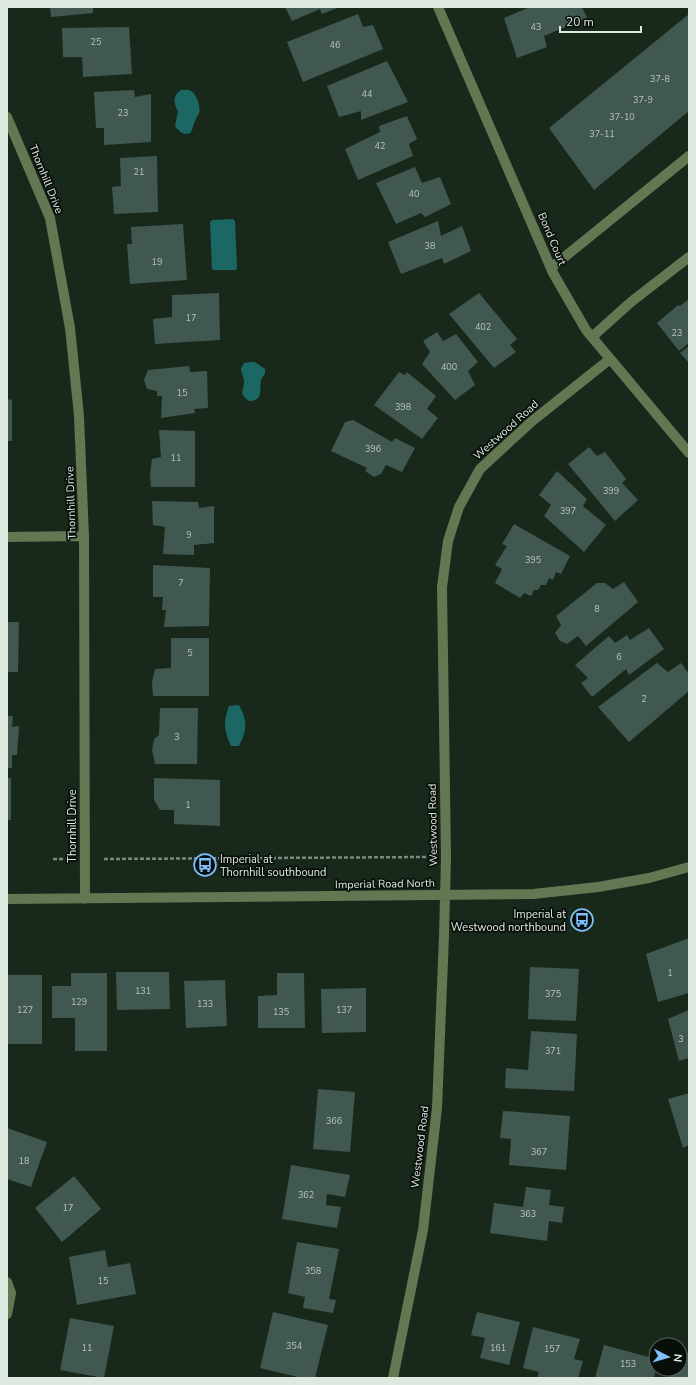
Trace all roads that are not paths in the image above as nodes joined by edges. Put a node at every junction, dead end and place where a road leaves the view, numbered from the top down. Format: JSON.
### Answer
{"nodes":[{"id":1,"x":438,"y":7,"type":"edge"},
{"id":2,"x":7,"y":117,"type":"edge"},
{"id":3,"x":689,"y":156,"type":"edge"},
{"id":4,"x":689,"y":257,"type":"edge"},
{"id":5,"x":551,"y":268,"type":"junction"},
{"id":6,"x":592,"y":337,"type":"junction"},
{"id":7,"x":610,"y":359,"type":"junction"},
{"id":8,"x":689,"y":453,"type":"edge"},
{"id":9,"x":84,"y":536,"type":"junction"},
{"id":10,"x":7,"y":537,"type":"edge"},
{"id":11,"x":689,"y":867,"type":"edge"},
{"id":12,"x":445,"y":895,"type":"junction"},
{"id":13,"x":7,"y":899,"type":"edge"},
{"id":14,"x":84,"y":899,"type":"junction"},
{"id":15,"x":7,"y":1282,"type":"edge"},
{"id":16,"x":7,"y":1314,"type":"edge"},
{"id":17,"x":393,"y":1378,"type":"edge"}],
"edges":[{"from":1,"to":5,"type":"street","name":"Bond Court"},
{"from":2,"to":9,"type":"street","name":"Thornhill Drive"},
{"from":3,"to":5,"type":"street"},
{"from":4,"to":6,"type":"street"},
{"from":5,"to":6,"type":"street","name":"Bond Court"},
{"from":6,"to":7,"type":"street","name":"Bond Court"},
{"from":7,"to":8,"type":"street","name":"Bond Court"},
{"from":7,"to":12,"type":"street","name":"Westwood Road"},
{"from":9,"to":10,"type":"street"},
{"from":9,"to":14,"type":"street","name":"Thornhill Drive"},
{"from":11,"to":12,"type":"street","name":"Imperial Road North"},
{"from":12,"to":14,"type":"street","name":"Imperial Road North"},
{"from":12,"to":17,"type":"street","name":"Westwood Road"},
{"from":13,"to":14,"type":"street","name":"Imperial Road North"},
{"from":15,"to":16,"type":"street"}]}
